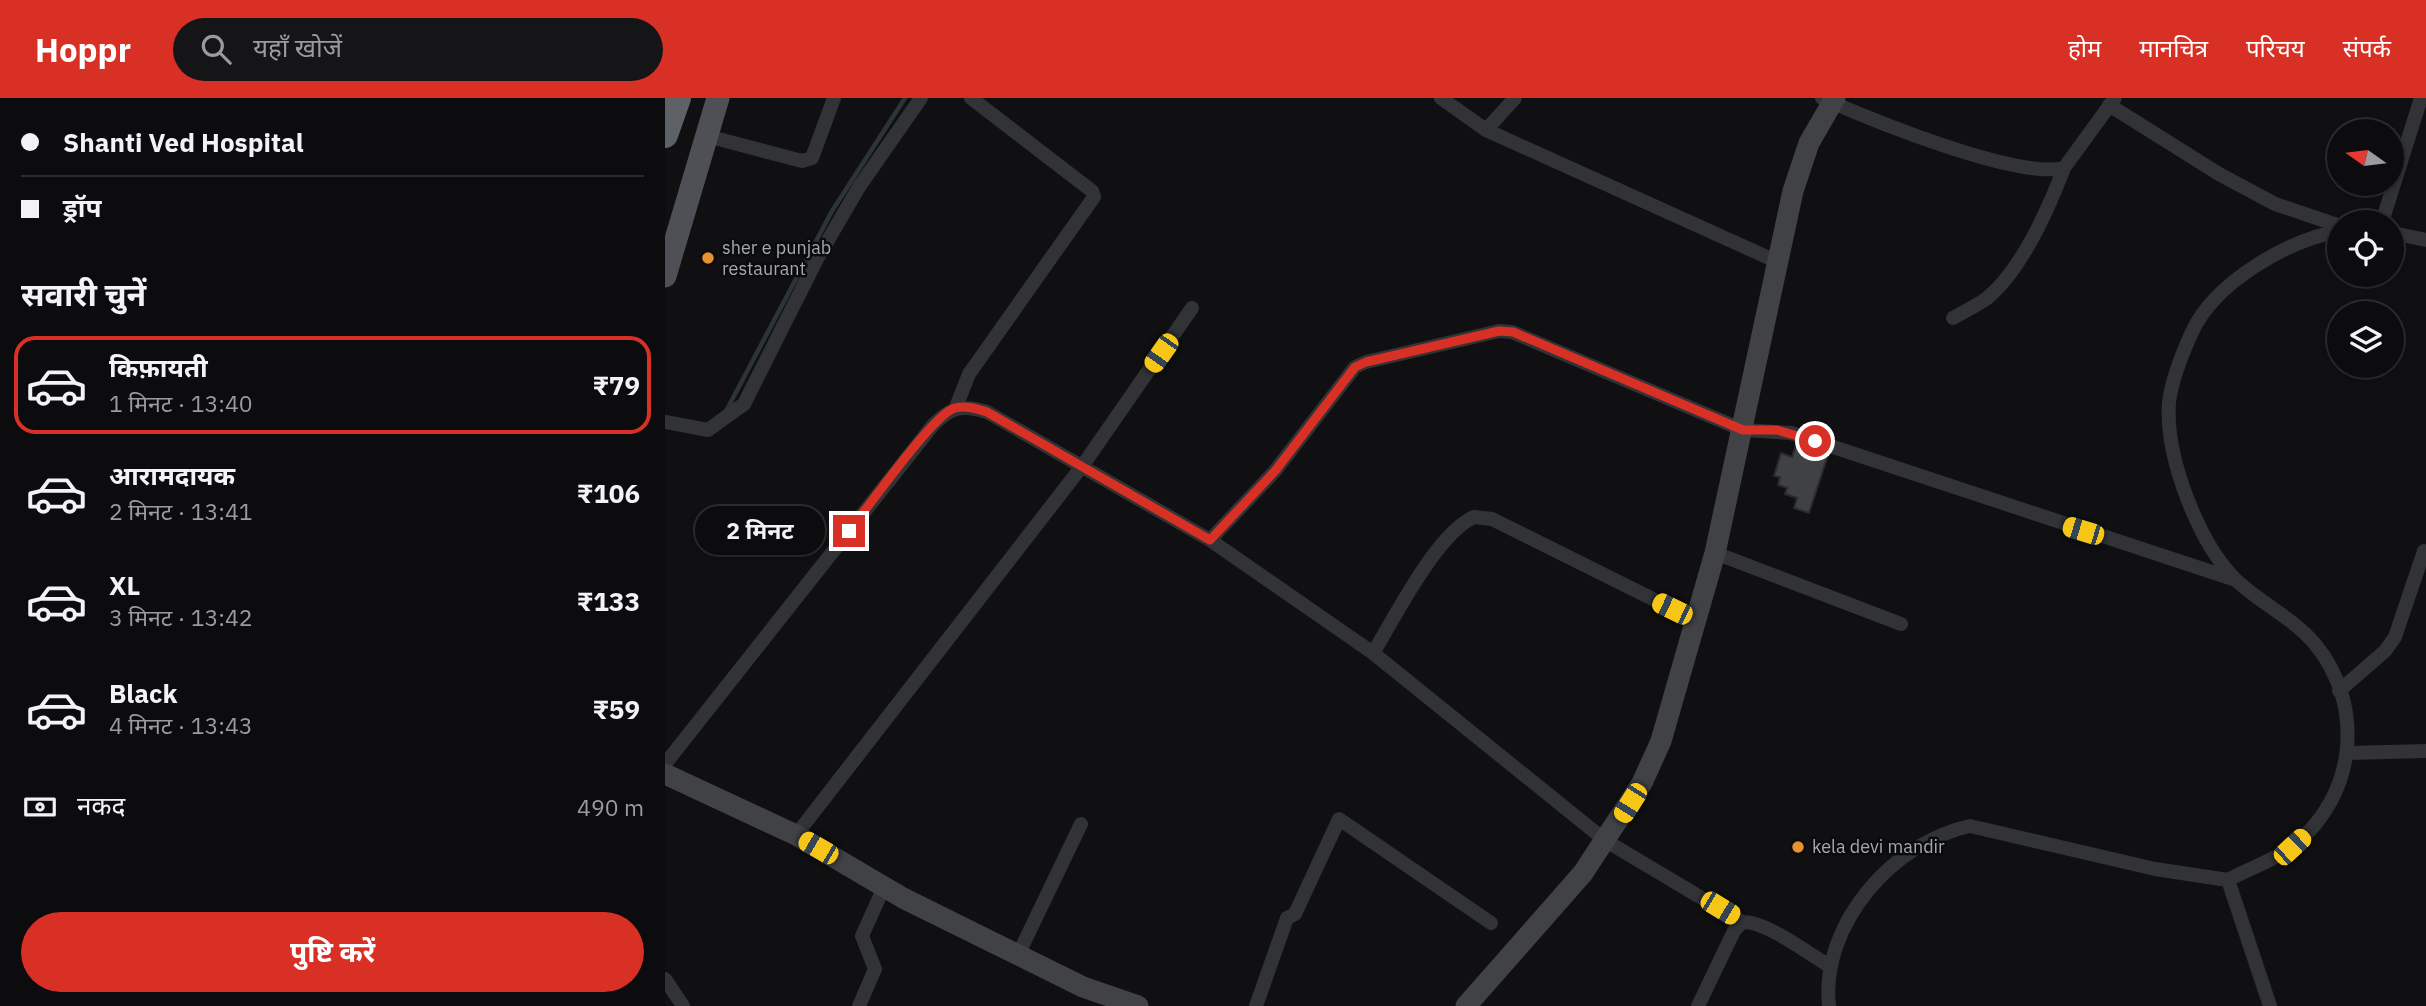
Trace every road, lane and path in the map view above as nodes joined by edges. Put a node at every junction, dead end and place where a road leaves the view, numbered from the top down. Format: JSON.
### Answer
{"nodes":[{"id":1,"x":678,"y":98,"type":"edge"},
{"id":2,"x":719,"y":98,"type":"edge"},
{"id":3,"x":834,"y":98,"type":"edge"},
{"id":4,"x":921,"y":98,"type":"edge"},
{"id":5,"x":971,"y":98,"type":"edge"},
{"id":6,"x":1441,"y":98,"type":"edge"},
{"id":7,"x":1515,"y":98,"type":"edge"},
{"id":8,"x":2421,"y":98,"type":"edge"},
{"id":9,"x":1830,"y":99,"type":"edge"},
{"id":10,"x":2112,"y":102,"type":"edge"},
{"id":11,"x":1486,"y":130,"type":"junction"},
{"id":12,"x":665,"y":135,"type":"edge"},
{"id":13,"x":707,"y":136,"type":"junction"},
{"id":14,"x":2064,"y":168,"type":"junction"},
{"id":15,"x":2386,"y":210,"type":"edge"},
{"id":16,"x":2327,"y":223,"type":"edge"},
{"id":17,"x":2327,"y":232,"type":"edge"},
{"id":18,"x":2404,"y":235,"type":"edge"},
{"id":19,"x":2426,"y":240,"type":"edge"},
{"id":20,"x":1779,"y":262,"type":"junction"},
{"id":21,"x":665,"y":276,"type":"edge"},
{"id":22,"x":1192,"y":308,"type":"dead end"},
{"id":23,"x":1952,"y":318,"type":"dead end"},
{"id":24,"x":956,"y":407,"type":"junction"},
{"id":25,"x":665,"y":422,"type":"edge"},
{"id":26,"x":1743,"y":430,"type":"junction"},
{"id":27,"x":1083,"y":465,"type":"junction"},
{"id":28,"x":1210,"y":540,"type":"junction"},
{"id":29,"x":2424,"y":551,"type":"edge"},
{"id":30,"x":1715,"y":553,"type":"junction"},
{"id":31,"x":2237,"y":580,"type":"junction"},
{"id":32,"x":1695,"y":620,"type":"junction"},
{"id":33,"x":1901,"y":624,"type":"dead end"},
{"id":34,"x":1373,"y":653,"type":"junction"},
{"id":35,"x":2339,"y":691,"type":"junction"},
{"id":36,"x":2426,"y":751,"type":"edge"},
{"id":37,"x":2349,"y":753,"type":"junction"},
{"id":38,"x":665,"y":764,"type":"edge"},
{"id":39,"x":665,"y":774,"type":"edge"},
{"id":40,"x":1081,"y":824,"type":"dead end"},
{"id":41,"x":796,"y":835,"type":"junction"},
{"id":42,"x":1606,"y":841,"type":"junction"},
{"id":43,"x":2228,"y":880,"type":"junction"},
{"id":44,"x":884,"y":887,"type":"junction"},
{"id":45,"x":1742,"y":922,"type":"junction"},
{"id":46,"x":1492,"y":923,"type":"dead end"},
{"id":47,"x":1018,"y":954,"type":"junction"},
{"id":48,"x":1829,"y":966,"type":"junction"},
{"id":49,"x":665,"y":979,"type":"edge"},
{"id":50,"x":683,"y":1006,"type":"edge"},
{"id":51,"x":859,"y":1006,"type":"edge"},
{"id":52,"x":1138,"y":1006,"type":"edge"},
{"id":53,"x":1255,"y":1006,"type":"edge"},
{"id":54,"x":1466,"y":1006,"type":"edge"},
{"id":55,"x":1698,"y":1006,"type":"edge"},
{"id":56,"x":1829,"y":1006,"type":"edge"},
{"id":57,"x":2270,"y":1006,"type":"edge"}],
"edges":[{"from":1,"to":12,"type":"highway"},
{"from":2,"to":13,"type":"main road"},
{"from":3,"to":13,"type":"street"},
{"from":4,"to":25,"type":"street"},
{"from":5,"to":24,"type":"street"},
{"from":6,"to":11,"type":"street"},
{"from":7,"to":11,"type":"street"},
{"from":8,"to":15,"type":"street"},
{"from":9,"to":14,"type":"street"},
{"from":9,"to":20,"type":"street"},
{"from":10,"to":14,"type":"street"},
{"from":10,"to":16,"type":"street"},
{"from":11,"to":20,"type":"street"},
{"from":13,"to":21,"type":"main road"},
{"from":14,"to":23,"type":"street"},
{"from":17,"to":31,"type":"street"},
{"from":18,"to":19,"type":"street"},
{"from":20,"to":26,"type":"street"},
{"from":22,"to":27,"type":"street"},
{"from":24,"to":27,"type":"street"},
{"from":24,"to":38,"type":"street"},
{"from":26,"to":28,"type":"street"},
{"from":26,"to":30,"type":"street"},
{"from":26,"to":31,"type":"street"},
{"from":27,"to":28,"type":"street"},
{"from":27,"to":41,"type":"street"},
{"from":28,"to":34,"type":"street"},
{"from":29,"to":35,"type":"street"},
{"from":30,"to":32,"type":"street"},
{"from":30,"to":33,"type":"street"},
{"from":31,"to":35,"type":"street"},
{"from":32,"to":34,"type":"street"},
{"from":32,"to":42,"type":"street"},
{"from":34,"to":42,"type":"street"},
{"from":35,"to":37,"type":"street"},
{"from":36,"to":37,"type":"street"},
{"from":37,"to":43,"type":"street"},
{"from":39,"to":41,"type":"street"},
{"from":40,"to":47,"type":"street"},
{"from":41,"to":44,"type":"street"},
{"from":42,"to":45,"type":"street"},
{"from":42,"to":54,"type":"street"},
{"from":43,"to":48,"type":"street"},
{"from":43,"to":57,"type":"street"},
{"from":44,"to":47,"type":"street"},
{"from":44,"to":51,"type":"street"},
{"from":45,"to":48,"type":"street"},
{"from":45,"to":55,"type":"street"},
{"from":46,"to":53,"type":"street"},
{"from":47,"to":52,"type":"street"},
{"from":48,"to":56,"type":"street"},
{"from":49,"to":50,"type":"street"}]}
